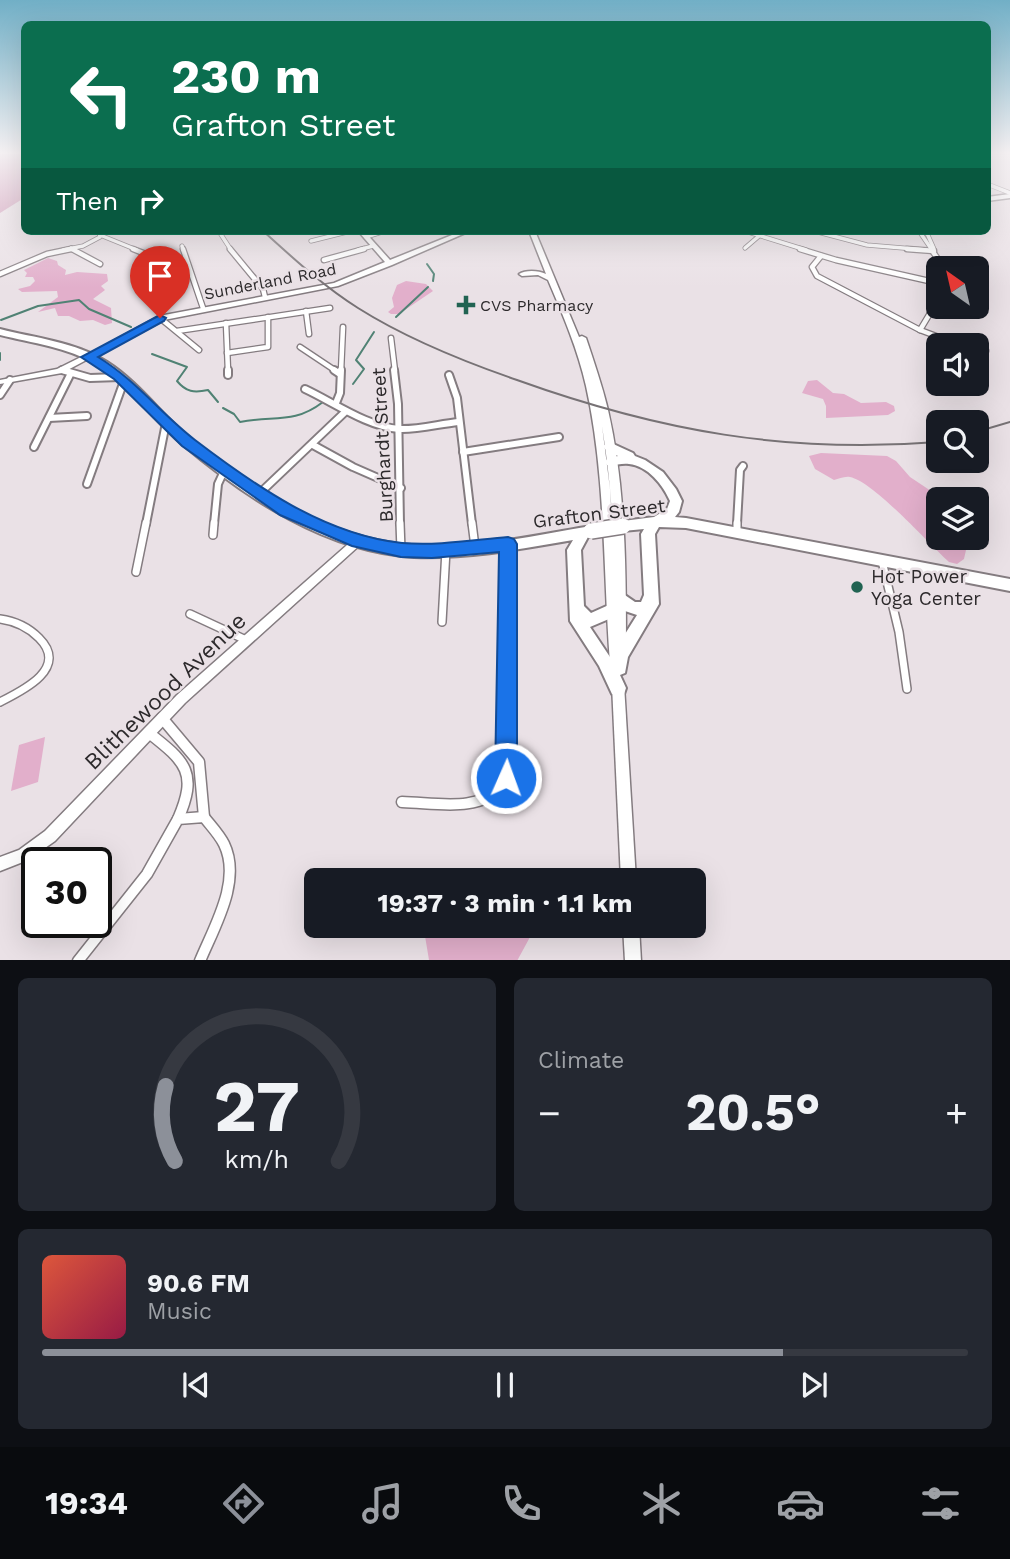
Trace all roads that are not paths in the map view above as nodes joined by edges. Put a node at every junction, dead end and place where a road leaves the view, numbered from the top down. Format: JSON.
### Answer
{"nodes":[{"id":1,"x":98,"y":235,"type":"edge"},
{"id":2,"x":104,"y":235,"type":"edge"},
{"id":3,"x":221,"y":235,"type":"edge"},
{"id":4,"x":335,"y":235,"type":"edge"},
{"id":5,"x":364,"y":235,"type":"edge"},
{"id":6,"x":458,"y":235,"type":"edge"},
{"id":7,"x":534,"y":235,"type":"edge"},
{"id":8,"x":540,"y":235,"type":"edge"},
{"id":9,"x":829,"y":235,"type":"edge"},
{"id":10,"x":922,"y":235,"type":"edge"},
{"id":11,"x":928,"y":235,"type":"edge"},
{"id":12,"x":759,"y":236,"type":"joint"},
{"id":13,"x":311,"y":241,"type":"dead end"},
{"id":14,"x":182,"y":246,"type":"dead end"},
{"id":15,"x":373,"y":246,"type":"junction"},
{"id":16,"x":71,"y":247,"type":"junction"},
{"id":17,"x":539,"y":248,"type":"junction"},
{"id":18,"x":744,"y":248,"type":"dead end"},
{"id":19,"x":934,"y":251,"type":"junction"},
{"id":20,"x":151,"y":256,"type":"dead end"},
{"id":21,"x":821,"y":256,"type":"junction"},
{"id":22,"x":937,"y":256,"type":"edge"},
{"id":23,"x":324,"y":260,"type":"dead end"},
{"id":24,"x":100,"y":264,"type":"dead end"},
{"id":25,"x":390,"y":264,"type":"junction"},
{"id":26,"x":534,"y":270,"type":"dead end"},
{"id":27,"x":0,"y":274,"type":"edge"},
{"id":28,"x":522,"y":274,"type":"dead end"},
{"id":29,"x":551,"y":279,"type":"junction"},
{"id":30,"x":926,"y":280,"type":"edge"},
{"id":31,"x":265,"y":298,"type":"junction"},
{"id":32,"x":203,"y":308,"type":"junction"},
{"id":33,"x":330,"y":308,"type":"dead end"},
{"id":34,"x":306,"y":311,"type":"junction"},
{"id":35,"x":268,"y":317,"type":"junction"},
{"id":36,"x":160,"y":318,"type":"junction"},
{"id":37,"x":927,"y":319,"type":"edge"},
{"id":38,"x":226,"y":323,"type":"junction"},
{"id":39,"x":343,"y":327,"type":"dead end"},
{"id":40,"x":920,"y":330,"type":"junction"},
{"id":41,"x":0,"y":331,"type":"edge"},
{"id":42,"x":177,"y":331,"type":"junction"},
{"id":43,"x":928,"y":333,"type":"edge"},
{"id":44,"x":309,"y":334,"type":"dead end"},
{"id":45,"x":391,"y":338,"type":"dead end"},
{"id":46,"x":300,"y":347,"type":"dead end"},
{"id":47,"x":199,"y":350,"type":"dead end"},
{"id":48,"x":227,"y":353,"type":"junction"},
{"id":49,"x":88,"y":357,"type":"junction"},
{"id":50,"x":66,"y":373,"type":"junction"},
{"id":51,"x":340,"y":374,"type":"junction"},
{"id":52,"x":228,"y":375,"type":"dead end"},
{"id":53,"x":449,"y":375,"type":"dead end"},
{"id":54,"x":122,"y":379,"type":"junction"},
{"id":55,"x":10,"y":380,"type":"junction"},
{"id":56,"x":0,"y":382,"type":"edge"},
{"id":57,"x":305,"y":389,"type":"dead end"},
{"id":58,"x":0,"y":395,"type":"edge"},
{"id":59,"x":336,"y":403,"type":"junction"},
{"id":60,"x":345,"y":412,"type":"junction"},
{"id":61,"x":87,"y":416,"type":"dead end"},
{"id":62,"x":49,"y":418,"type":"junction"},
{"id":63,"x":458,"y":422,"type":"junction"},
{"id":64,"x":166,"y":423,"type":"junction"},
{"id":65,"x":398,"y":429,"type":"junction"},
{"id":66,"x":559,"y":437,"type":"dead end"},
{"id":67,"x":313,"y":445,"type":"junction"},
{"id":68,"x":609,"y":446,"type":"junction"},
{"id":69,"x":34,"y":447,"type":"dead end"},
{"id":70,"x":463,"y":452,"type":"junction"},
{"id":71,"x":611,"y":462,"type":"junction"},
{"id":72,"x":743,"y":466,"type":"dead end"},
{"id":73,"x":225,"y":469,"type":"junction"},
{"id":74,"x":88,"y":484,"type":"dead end"},
{"id":75,"x":401,"y":488,"type":"junction"},
{"id":76,"x":260,"y":493,"type":"junction"},
{"id":77,"x":660,"y":522,"type":"junction"},
{"id":78,"x":628,"y":525,"type":"junction"},
{"id":79,"x":699,"y":525,"type":"junction"},
{"id":80,"x":587,"y":532,"type":"junction"},
{"id":81,"x":737,"y":533,"type":"junction"},
{"id":82,"x":212,"y":535,"type":"dead end"},
{"id":83,"x":558,"y":537,"type":"junction"},
{"id":84,"x":358,"y":541,"type":"junction"},
{"id":85,"x":508,"y":544,"type":"junction"},
{"id":86,"x":475,"y":547,"type":"junction"},
{"id":87,"x":401,"y":550,"type":"junction"},
{"id":88,"x":446,"y":550,"type":"junction"},
{"id":89,"x":574,"y":550,"type":"junction"},
{"id":90,"x":882,"y":561,"type":"junction"},
{"id":91,"x":136,"y":572,"type":"dead end"},
{"id":92,"x":1010,"y":585,"type":"edge"},
{"id":93,"x":615,"y":604,"type":"junction"},
{"id":94,"x":575,"y":605,"type":"junction"},
{"id":95,"x":190,"y":614,"type":"dead end"},
{"id":96,"x":0,"y":619,"type":"edge"},
{"id":97,"x":442,"y":622,"type":"dead end"},
{"id":98,"x":246,"y":640,"type":"junction"},
{"id":99,"x":620,"y":662,"type":"junction"},
{"id":100,"x":618,"y":688,"type":"junction"},
{"id":101,"x":907,"y":689,"type":"dead end"},
{"id":102,"x":0,"y":702,"type":"edge"},
{"id":103,"x":162,"y":718,"type":"junction"},
{"id":104,"x":148,"y":732,"type":"junction"},
{"id":105,"x":402,"y":802,"type":"dead end"},
{"id":106,"x":204,"y":817,"type":"junction"},
{"id":107,"x":178,"y":820,"type":"junction"},
{"id":108,"x":0,"y":864,"type":"edge"},
{"id":109,"x":628,"y":868,"type":"edge"},
{"id":110,"x":632,"y":938,"type":"edge"},
{"id":111,"x":79,"y":960,"type":"edge"},
{"id":112,"x":200,"y":960,"type":"edge"},
{"id":113,"x":633,"y":960,"type":"edge"}],
"edges":[{"from":1,"to":16,"type":"street"},
{"from":2,"to":20,"type":"street"},
{"from":3,"to":31,"type":"street"},
{"from":4,"to":13,"type":"street"},
{"from":5,"to":15,"type":"main road"},
{"from":6,"to":25,"type":"main road","name":"Sunderland Road"},
{"from":7,"to":17,"type":"main road"},
{"from":8,"to":68,"type":"main road"},
{"from":9,"to":19,"type":"street"},
{"from":10,"to":19,"type":"street"},
{"from":11,"to":19,"type":"street"},
{"from":12,"to":18,"type":"street"},
{"from":12,"to":21,"type":"street"},
{"from":14,"to":32,"type":"street"},
{"from":15,"to":23,"type":"street"},
{"from":15,"to":25,"type":"main road"},
{"from":16,"to":24,"type":"street"},
{"from":16,"to":27,"type":"street"},
{"from":17,"to":26,"type":"main road"},
{"from":17,"to":29,"type":"main road"},
{"from":19,"to":22,"type":"street"},
{"from":21,"to":30,"type":"street"},
{"from":21,"to":40,"type":"street"},
{"from":25,"to":31,"type":"main road","name":"Sunderland Road"},
{"from":28,"to":29,"type":"main road"},
{"from":29,"to":93,"type":"main road"},
{"from":31,"to":32,"type":"main road","name":"Sunderland Road"},
{"from":32,"to":36,"type":"main road","name":"Sunderland Road"},
{"from":33,"to":34,"type":"street"},
{"from":34,"to":35,"type":"street"},
{"from":34,"to":44,"type":"street"},
{"from":35,"to":38,"type":"street"},
{"from":35,"to":48,"type":"street"},
{"from":36,"to":42,"type":"street"},
{"from":36,"to":49,"type":"main road","name":"Sunderland Road"},
{"from":37,"to":40,"type":"street"},
{"from":38,"to":42,"type":"street"},
{"from":38,"to":48,"type":"street"},
{"from":39,"to":51,"type":"street"},
{"from":40,"to":43,"type":"street"},
{"from":41,"to":49,"type":"highway","name":"Grafton Street"},
{"from":42,"to":47,"type":"street"},
{"from":45,"to":65,"type":"street","name":"Burghardt Street"},
{"from":46,"to":51,"type":"street"},
{"from":48,"to":52,"type":"street"},
{"from":49,"to":50,"type":"street","name":"Sunderland Road"},
{"from":49,"to":54,"type":"highway","name":"Grafton Street"},
{"from":50,"to":54,"type":"street"},
{"from":50,"to":55,"type":"street","name":"Sunderland Road"},
{"from":50,"to":62,"type":"street"},
{"from":51,"to":59,"type":"street"},
{"from":53,"to":63,"type":"street"},
{"from":54,"to":64,"type":"highway","name":"Grafton Street"},
{"from":54,"to":74,"type":"street"},
{"from":55,"to":56,"type":"street","name":"Sunderland Road"},
{"from":55,"to":58,"type":"street"},
{"from":57,"to":59,"type":"street"},
{"from":59,"to":60,"type":"street"},
{"from":60,"to":65,"type":"street"},
{"from":60,"to":67,"type":"street"},
{"from":61,"to":62,"type":"street"},
{"from":62,"to":69,"type":"street"},
{"from":63,"to":65,"type":"street"},
{"from":63,"to":70,"type":"street"},
{"from":64,"to":73,"type":"highway","name":"Grafton Street"},
{"from":64,"to":91,"type":"street"},
{"from":65,"to":75,"type":"street","name":"Burghardt Street"},
{"from":66,"to":70,"type":"street"},
{"from":67,"to":75,"type":"street"},
{"from":67,"to":76,"type":"street"},
{"from":68,"to":71,"type":"main road"},
{"from":68,"to":79,"type":"highway"},
{"from":70,"to":86,"type":"street"},
{"from":71,"to":77,"type":"highway"},
{"from":71,"to":93,"type":"main road"},
{"from":72,"to":81,"type":"street"},
{"from":73,"to":76,"type":"highway","name":"Grafton Street"},
{"from":73,"to":82,"type":"street"},
{"from":75,"to":87,"type":"street","name":"Burghardt Street"},
{"from":76,"to":84,"type":"highway","name":"Grafton Street"},
{"from":77,"to":78,"type":"highway","name":"Grafton Street"},
{"from":77,"to":79,"type":"highway","name":"Grafton Street"},
{"from":77,"to":99,"type":"highway"},
{"from":78,"to":80,"type":"highway","name":"Grafton Street","bridge":true},
{"from":78,"to":93,"type":"highway"},
{"from":79,"to":81,"type":"highway","name":"Grafton Street"},
{"from":80,"to":83,"type":"highway","name":"Grafton Street"},
{"from":80,"to":89,"type":"highway"},
{"from":81,"to":90,"type":"highway","name":"Grafton Street"},
{"from":83,"to":85,"type":"highway","name":"Grafton Street"},
{"from":83,"to":89,"type":"highway"},
{"from":84,"to":87,"type":"highway","name":"Grafton Street"},
{"from":84,"to":98,"type":"street","name":"Blithewood Avenue"},
{"from":85,"to":86,"type":"highway","name":"Grafton Street"},
{"from":85,"to":105,"type":"street"},
{"from":86,"to":88,"type":"highway","name":"Grafton Street"},
{"from":87,"to":88,"type":"highway","name":"Grafton Street"},
{"from":88,"to":97,"type":"street"},
{"from":89,"to":94,"type":"highway"},
{"from":90,"to":92,"type":"highway","name":"Grafton Street"},
{"from":90,"to":101,"type":"street"},
{"from":93,"to":94,"type":"highway"},
{"from":93,"to":99,"type":"main road"},
{"from":93,"to":100,"type":"main road"},
{"from":94,"to":100,"type":"highway"},
{"from":95,"to":98,"type":"street"},
{"from":96,"to":102,"type":"street"},
{"from":98,"to":103,"type":"street","name":"Blithewood Avenue"},
{"from":99,"to":100,"type":"main road"},
{"from":100,"to":109,"type":"main road"},
{"from":103,"to":104,"type":"street","name":"Blithewood Avenue"},
{"from":103,"to":106,"type":"street"},
{"from":104,"to":107,"type":"street"},
{"from":104,"to":108,"type":"street","name":"Blithewood Avenue"},
{"from":106,"to":107,"type":"street"},
{"from":106,"to":112,"type":"street"},
{"from":107,"to":111,"type":"street"},
{"from":110,"to":113,"type":"main road"}]}
